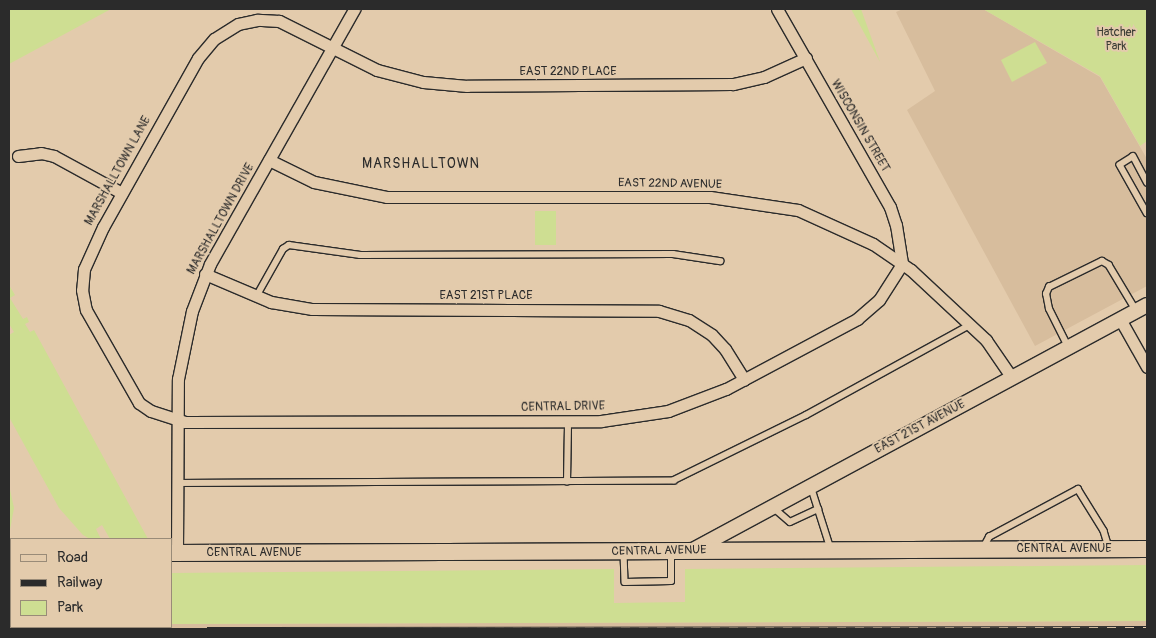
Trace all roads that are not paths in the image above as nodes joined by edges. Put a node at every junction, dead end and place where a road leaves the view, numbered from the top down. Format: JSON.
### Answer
{"nodes":[{"id":1,"x":354,"y":9,"type":"edge"},
{"id":2,"x":778,"y":9,"type":"edge"},
{"id":3,"x":332,"y":47,"type":"junction"},
{"id":4,"x":806,"y":58,"type":"junction"},
{"id":5,"x":18,"y":156,"type":"dead end"},
{"id":6,"x":269,"y":160,"type":"junction"},
{"id":7,"x":1147,"y":183,"type":"edge"},
{"id":8,"x":122,"y":193,"type":"junction"},
{"id":9,"x":1147,"y":213,"type":"edge"},
{"id":10,"x":720,"y":261,"type":"dead end"},
{"id":11,"x":902,"y":264,"type":"junction"},
{"id":12,"x":205,"y":274,"type":"junction"},
{"id":13,"x":256,"y":296,"type":"junction"},
{"id":14,"x":1142,"y":308,"type":"edge"},
{"id":15,"x":1120,"y":319,"type":"junction"},
{"id":16,"x":970,"y":325,"type":"junction"},
{"id":17,"x":1068,"y":347,"type":"junction"},
{"id":18,"x":1147,"y":367,"type":"edge"},
{"id":19,"x":1012,"y":378,"type":"junction"},
{"id":20,"x":744,"y":379,"type":"junction"},
{"id":21,"x":176,"y":420,"type":"junction"},
{"id":22,"x":568,"y":422,"type":"junction"},
{"id":23,"x":567,"y":482,"type":"junction"},
{"id":24,"x":178,"y":483,"type":"junction"},
{"id":25,"x":811,"y":486,"type":"junction"},
{"id":26,"x":773,"y":507,"type":"junction"},
{"id":27,"x":818,"y":509,"type":"junction"},
{"id":28,"x":831,"y":549,"type":"junction"},
{"id":29,"x":983,"y":549,"type":"junction"},
{"id":30,"x":671,"y":550,"type":"junction"},
{"id":31,"x":693,"y":550,"type":"junction"},
{"id":32,"x":1109,"y":550,"type":"junction"},
{"id":33,"x":1147,"y":550,"type":"edge"},
{"id":34,"x":624,"y":551,"type":"junction"},
{"id":35,"x":174,"y":553,"type":"edge"}],
"edges":[{"from":1,"to":3,"type":"street","name":"MARSHALLTOWN DRIVE"},
{"from":2,"to":4,"type":"street","name":"WISCONSIN STREET"},
{"from":3,"to":4,"type":"street","name":"EAST 22ND PLACE"},
{"from":3,"to":6,"type":"street","name":"MARSHALLTOWN DRIVE"},
{"from":3,"to":8,"type":"street","name":"MARSHALLTOWN LANE"},
{"from":4,"to":11,"type":"street","name":"WISCONSIN STREET"},
{"from":5,"to":8,"type":"street"},
{"from":6,"to":11,"type":"street","name":"EAST 22ND AVENUE"},
{"from":6,"to":12,"type":"street","name":"MARSHALLTOWN DRIVE"},
{"from":7,"to":9,"type":"lane"},
{"from":8,"to":21,"type":"street","name":"MARSHALLTOWN LANE"},
{"from":10,"to":13,"type":"lane"},
{"from":11,"to":16,"type":"street","name":"EAST 22ND AVENUE"},
{"from":11,"to":20,"type":"street","name":"CENTRAL DRIVE"},
{"from":12,"to":13,"type":"street","name":"EAST 21ST PLACE"},
{"from":12,"to":21,"type":"street","name":"MARSHALLTOWN DRIVE"},
{"from":13,"to":20,"type":"street","name":"EAST 21ST PLACE"},
{"from":14,"to":15,"type":"street","name":"EAST 21ST AVENUE"},
{"from":14,"to":17,"type":"lane"},
{"from":15,"to":17,"type":"street","name":"EAST 21ST AVENUE"},
{"from":15,"to":18,"type":"street"},
{"from":16,"to":19,"type":"street","name":"EAST 22ND AVENUE"},
{"from":16,"to":23,"type":"lane"},
{"from":17,"to":19,"type":"street","name":"EAST 21ST AVENUE"},
{"from":19,"to":25,"type":"street","name":"EAST 21ST AVENUE"},
{"from":20,"to":22,"type":"street","name":"CENTRAL DRIVE"},
{"from":21,"to":22,"type":"street","name":"CENTRAL DRIVE"},
{"from":21,"to":24,"type":"street","name":"MARSHALLTOWN DRIVE"},
{"from":22,"to":23,"type":"lane"},
{"from":23,"to":24,"type":"lane"},
{"from":24,"to":35,"type":"street","name":"MARSHALLTOWN DRIVE"},
{"from":25,"to":26,"type":"street","name":"EAST 21ST AVENUE"},
{"from":25,"to":27,"type":"lane"},
{"from":26,"to":27,"type":"lane"},
{"from":26,"to":31,"type":"street","name":"EAST 21ST AVENUE"},
{"from":27,"to":28,"type":"lane"},
{"from":28,"to":29,"type":"main road","name":"CENTRAL AVENUE"},
{"from":28,"to":31,"type":"main road","name":"CENTRAL AVENUE"},
{"from":29,"to":32,"type":"main road","name":"CENTRAL AVENUE"},
{"from":29,"to":32,"type":"lane"},
{"from":30,"to":31,"type":"main road","name":"CENTRAL AVENUE"},
{"from":30,"to":34,"type":"main road","name":"CENTRAL AVENUE"},
{"from":30,"to":34,"type":"lane"},
{"from":32,"to":33,"type":"main road","name":"CENTRAL AVENUE"},
{"from":34,"to":35,"type":"main road","name":"CENTRAL AVENUE"}]}
